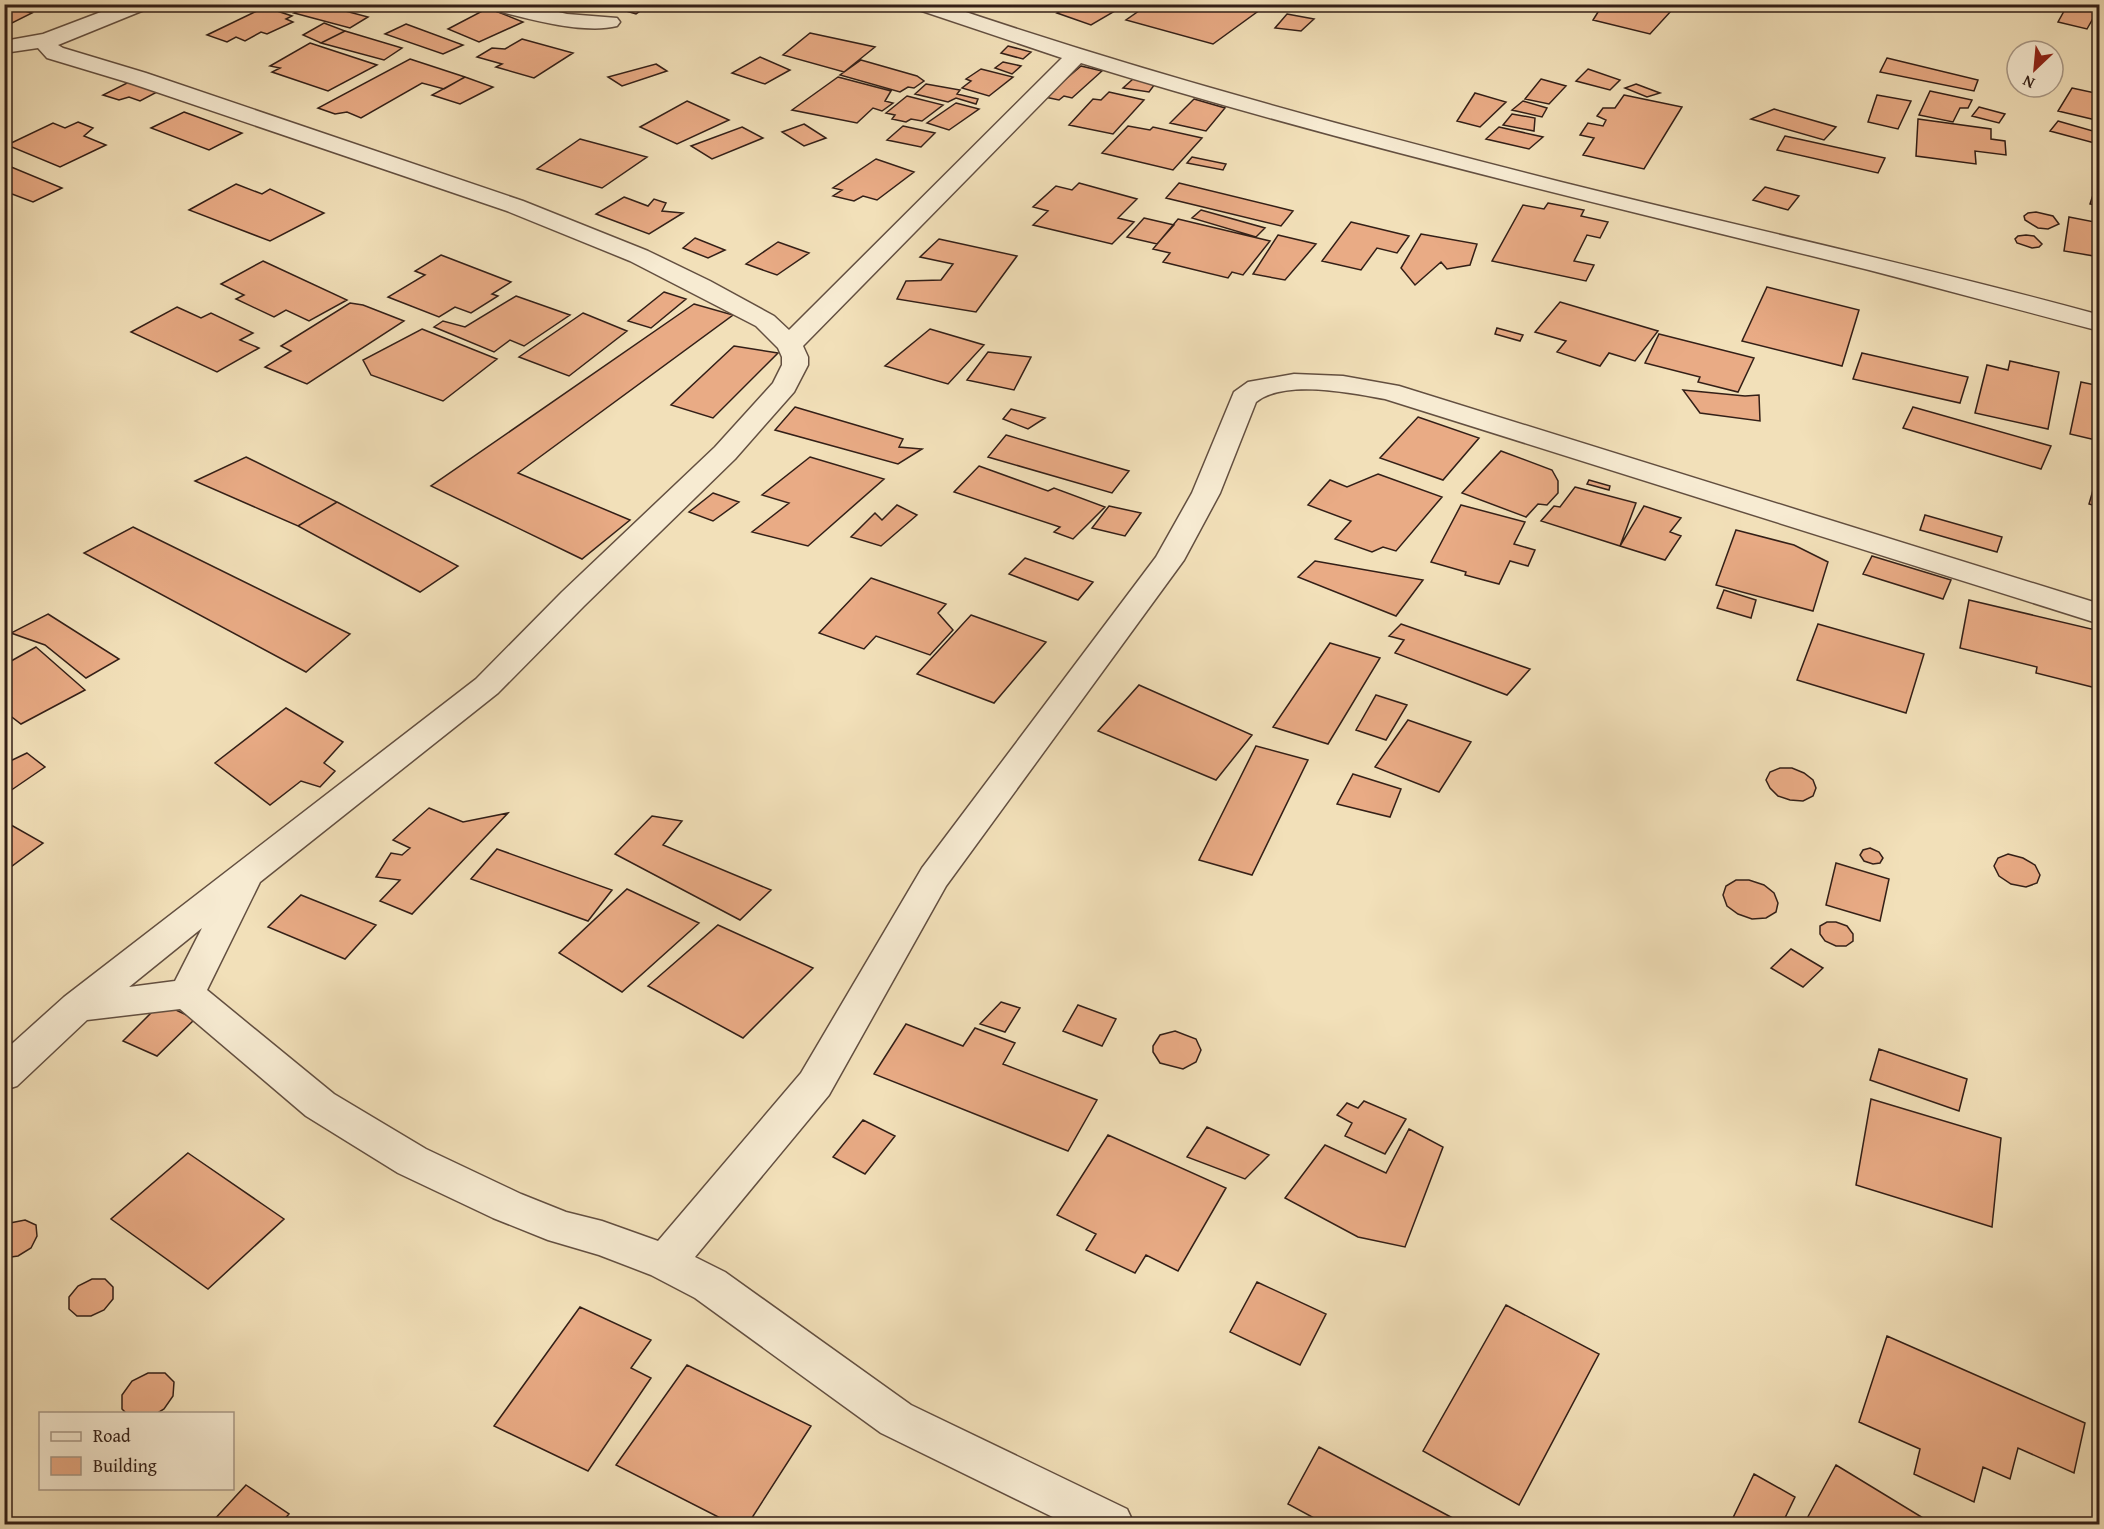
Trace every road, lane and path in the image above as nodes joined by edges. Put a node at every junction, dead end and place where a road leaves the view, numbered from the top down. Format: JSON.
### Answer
{"nodes":[{"id":1,"x":142,"y":4,"type":"edge"},
{"id":2,"x":493,"y":4,"type":"edge"},
{"id":3,"x":920,"y":4,"type":"edge"},
{"id":4,"x":610,"y":22,"type":"dead end"},
{"id":5,"x":47,"y":40,"type":"junction"},
{"id":6,"x":6,"y":47,"type":"edge"},
{"id":7,"x":1077,"y":55,"type":"junction"},
{"id":8,"x":4,"y":69,"type":"edge"},
{"id":9,"x":2100,"y":323,"type":"edge"},
{"id":10,"x":789,"y":345,"type":"junction"},
{"id":11,"x":2100,"y":614,"type":"edge"},
{"id":12,"x":246,"y":877,"type":"junction"},
{"id":13,"x":187,"y":994,"type":"junction"},
{"id":14,"x":77,"y":1006,"type":"junction"},
{"id":15,"x":4,"y":1076,"type":"edge"},
{"id":16,"x":666,"y":1262,"type":"junction"},
{"id":17,"x":1111,"y":1524,"type":"edge"}],
"edges":[{"from":1,"to":5,"type":"street"},
{"from":2,"to":4,"type":"street"},
{"from":3,"to":7,"type":"street"},
{"from":5,"to":6,"type":"street"},
{"from":5,"to":10,"type":"street"},
{"from":6,"to":8,"type":"street"},
{"from":7,"to":9,"type":"street"},
{"from":7,"to":10,"type":"street"},
{"from":10,"to":12,"type":"street"},
{"from":11,"to":16,"type":"street"},
{"from":12,"to":13,"type":"street"},
{"from":12,"to":14,"type":"street"},
{"from":13,"to":14,"type":"street"},
{"from":13,"to":16,"type":"street"},
{"from":14,"to":15,"type":"street"},
{"from":16,"to":17,"type":"street"}]}
